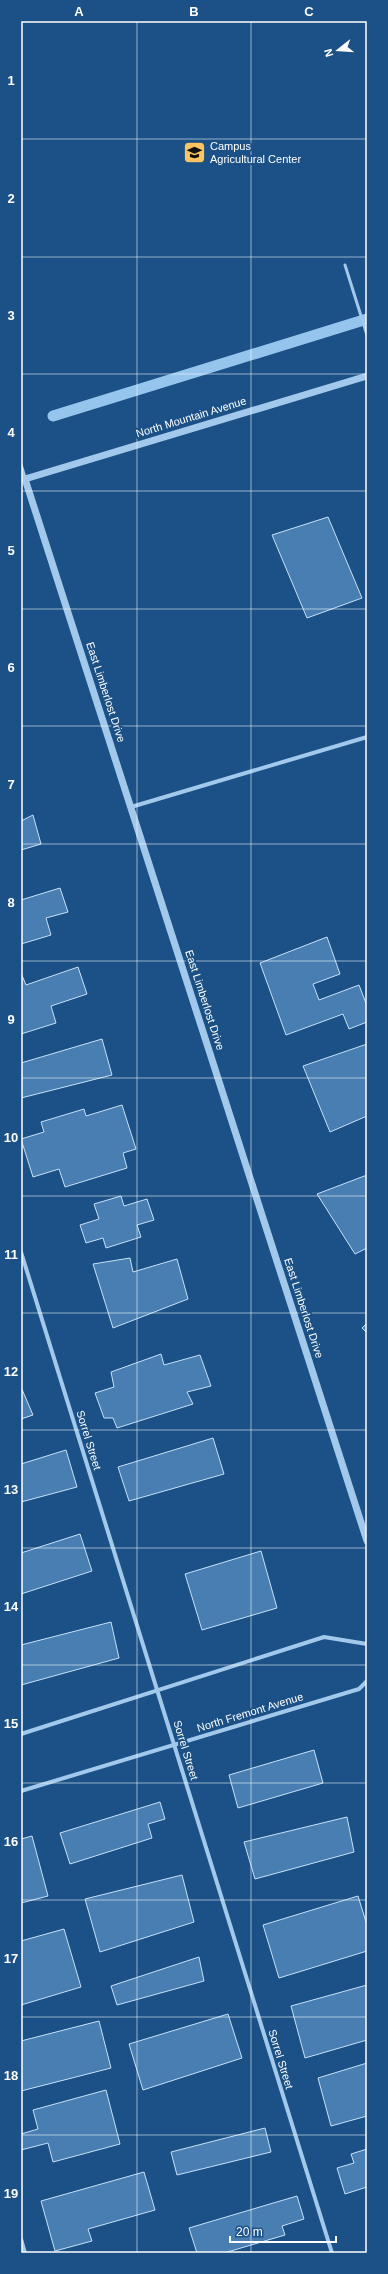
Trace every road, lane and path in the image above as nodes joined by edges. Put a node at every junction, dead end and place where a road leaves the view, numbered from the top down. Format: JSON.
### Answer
{"nodes":[{"id":1,"x":345,"y":265,"type":"dead end"},
{"id":2,"x":367,"y":335,"type":"edge"},
{"id":3,"x":367,"y":376,"type":"edge"},
{"id":4,"x":21,"y":466,"type":"edge"},
{"id":5,"x":23,"y":479,"type":"edge"},
{"id":6,"x":367,"y":737,"type":"edge"},
{"id":7,"x":131,"y":807,"type":"junction"},
{"id":8,"x":21,"y":1252,"type":"edge"},
{"id":9,"x":367,"y":1541,"type":"edge"},
{"id":10,"x":367,"y":1644,"type":"edge"},
{"id":11,"x":367,"y":1681,"type":"edge"},
{"id":12,"x":158,"y":1690,"type":"junction"},
{"id":13,"x":21,"y":1734,"type":"edge"},
{"id":14,"x":175,"y":1744,"type":"junction"},
{"id":15,"x":21,"y":1791,"type":"edge"},
{"id":16,"x":21,"y":2239,"type":"edge"},
{"id":17,"x":25,"y":2253,"type":"edge"},
{"id":18,"x":332,"y":2253,"type":"edge"}],
"edges":[{"from":1,"to":2,"type":"lane"},
{"from":3,"to":5,"type":"street","name":"North Mountain Avenue"},
{"from":4,"to":5,"type":"street","name":"East Limberlost Drive"},
{"from":5,"to":7,"type":"street","name":"East Limberlost Drive"},
{"from":6,"to":7,"type":"street"},
{"from":7,"to":9,"type":"street","name":"East Limberlost Drive"},
{"from":8,"to":12,"type":"street","name":"Sorrel Street"},
{"from":10,"to":12,"type":"street"},
{"from":11,"to":14,"type":"street","name":"North Fremont Avenue"},
{"from":12,"to":13,"type":"street"},
{"from":12,"to":14,"type":"street","name":"Sorrel Street"},
{"from":14,"to":15,"type":"street","name":"North Fremont Avenue"},
{"from":14,"to":18,"type":"street","name":"Sorrel Street"},
{"from":16,"to":17,"type":"street"}]}
